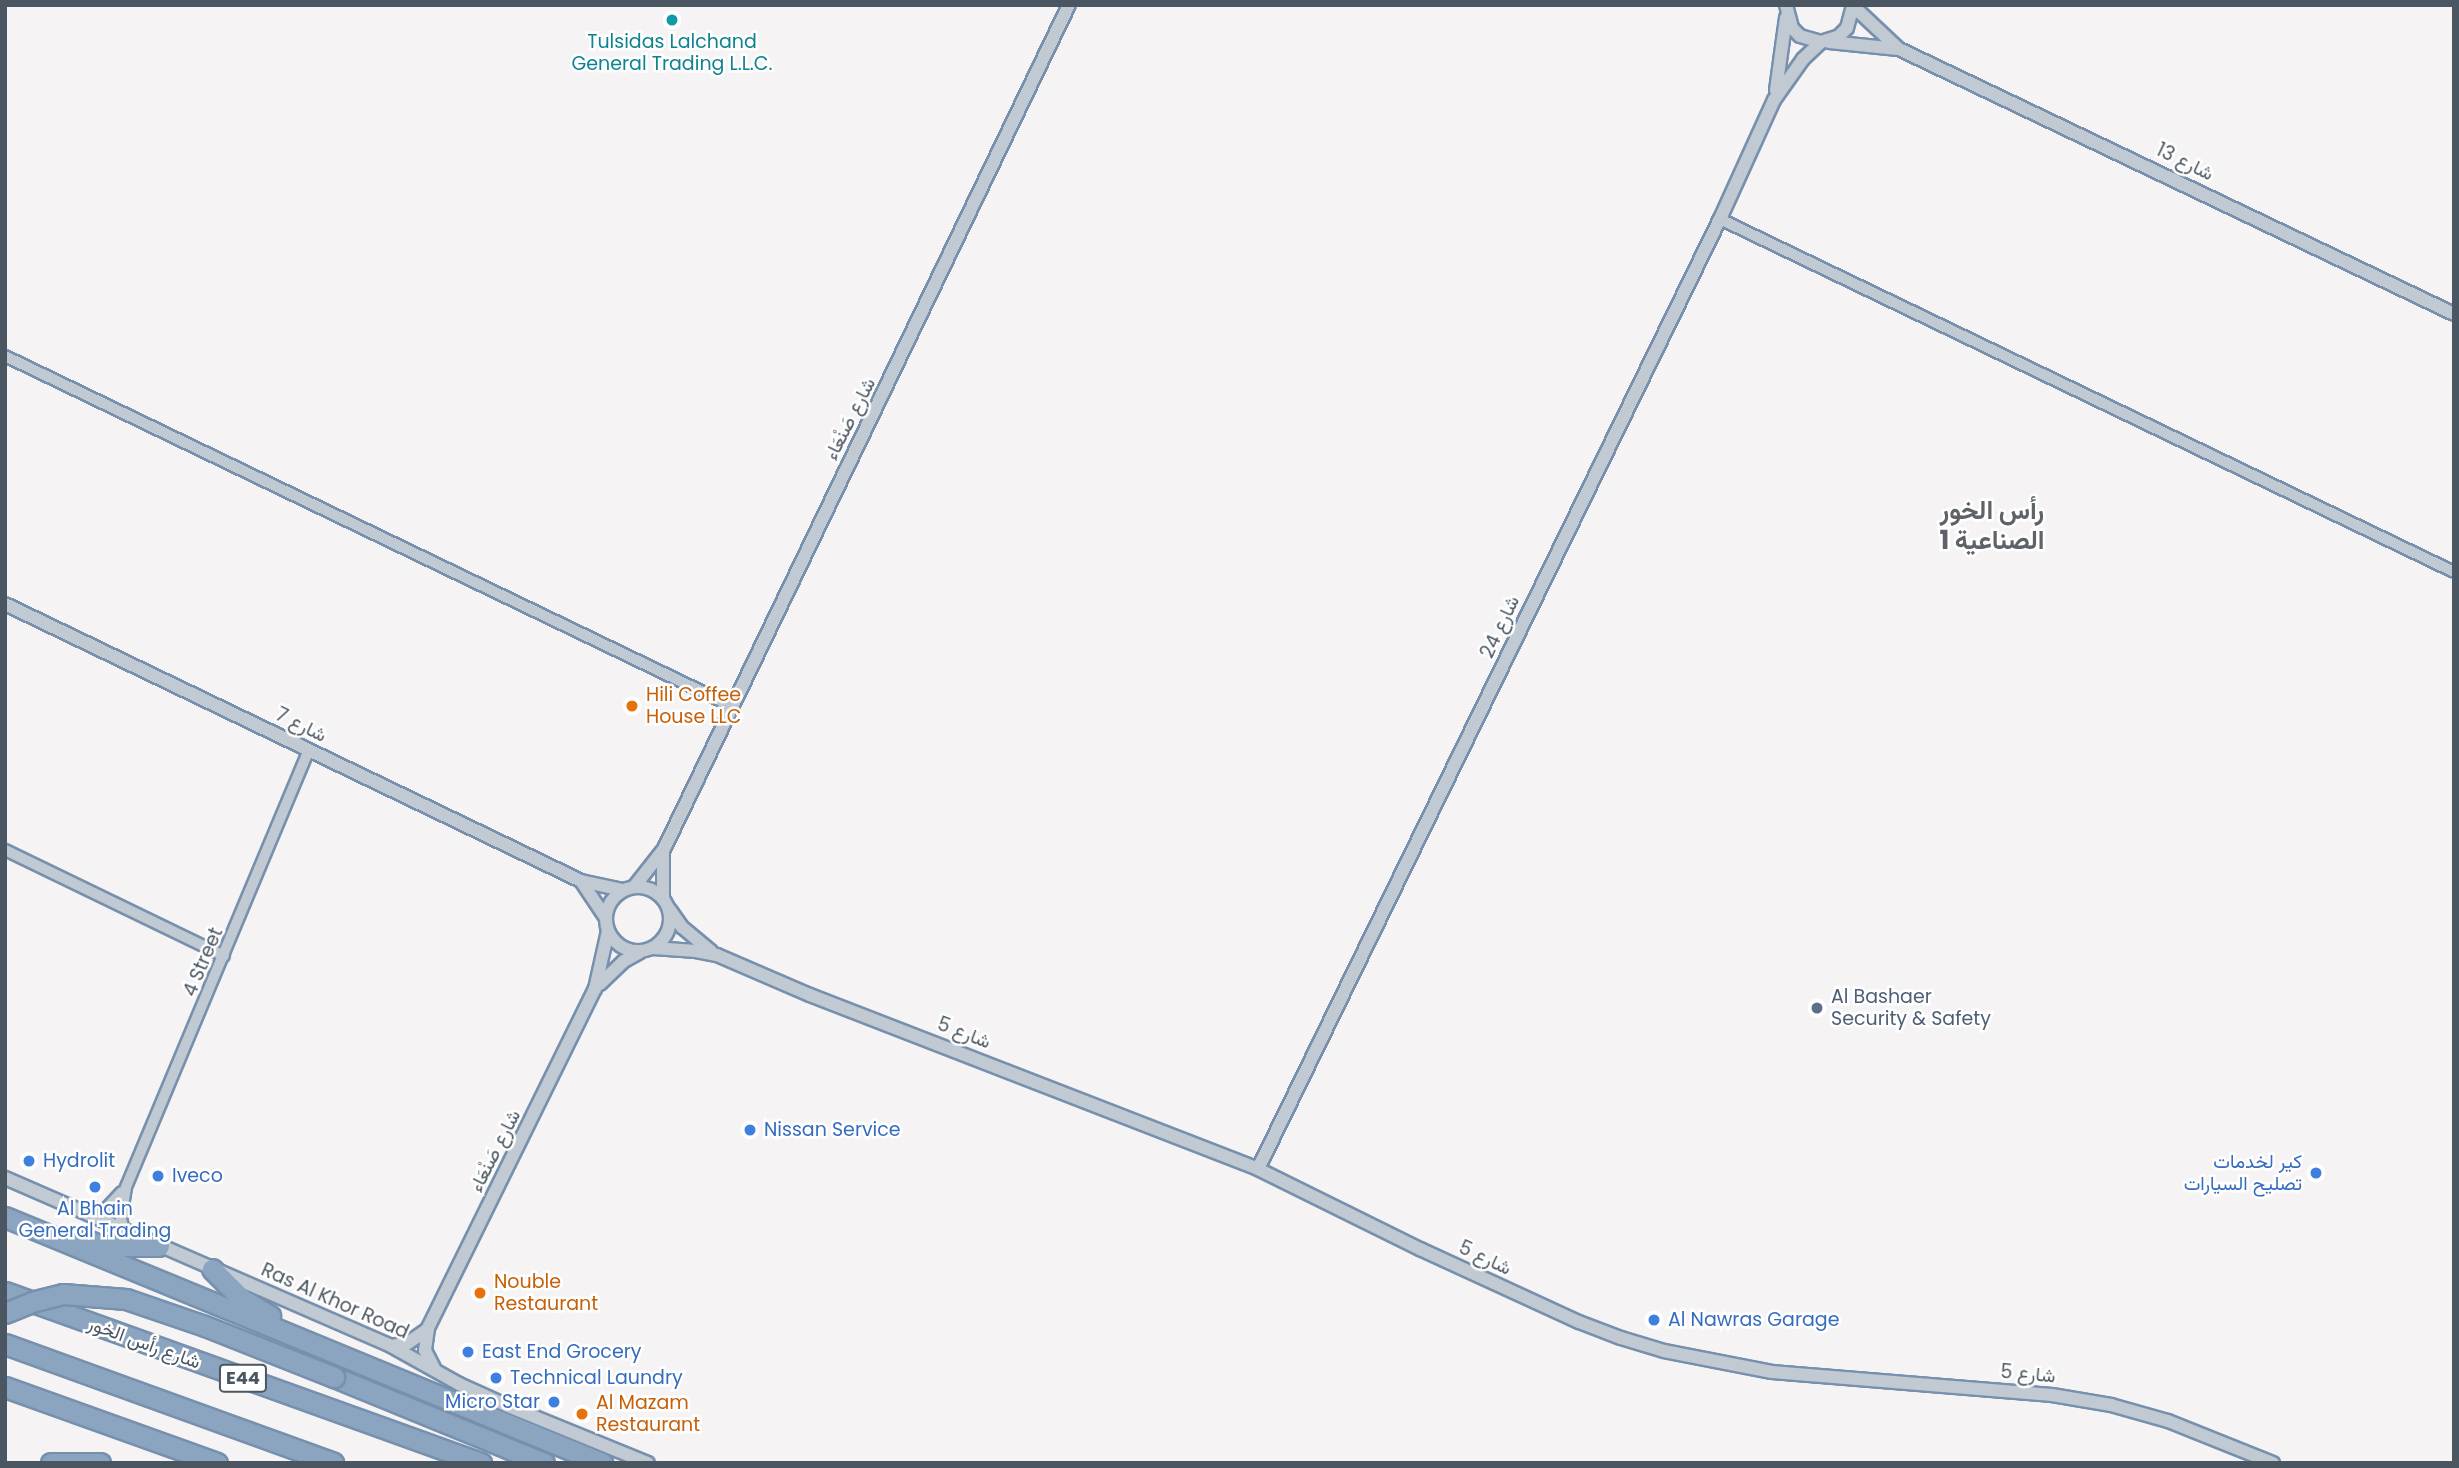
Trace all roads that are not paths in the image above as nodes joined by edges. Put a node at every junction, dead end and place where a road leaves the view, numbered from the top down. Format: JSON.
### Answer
{"nodes":[{"id":1,"x":1069,"y":5,"type":"edge"},
{"id":2,"x":1853,"y":6,"type":"edge"},
{"id":3,"x":1784,"y":10,"type":"edge"},
{"id":4,"x":1825,"y":42,"type":"junction"},
{"id":5,"x":1899,"y":49,"type":"junction"},
{"id":6,"x":1774,"y":100,"type":"junction"},
{"id":7,"x":1720,"y":219,"type":"junction"},
{"id":8,"x":2454,"y":314,"type":"edge"},
{"id":9,"x":5,"y":356,"type":"edge"},
{"id":10,"x":2454,"y":572,"type":"edge"},
{"id":11,"x":5,"y":604,"type":"edge"},
{"id":12,"x":732,"y":706,"type":"junction"},
{"id":13,"x":309,"y":750,"type":"junction"},
{"id":14,"x":664,"y":849,"type":"junction"},
{"id":15,"x":5,"y":850,"type":"edge"},
{"id":16,"x":581,"y":881,"type":"junction"},
{"id":17,"x":629,"y":889,"type":"junction"},
{"id":18,"x":666,"y":903,"type":"junction"},
{"id":19,"x":607,"y":924,"type":"junction"},
{"id":20,"x":647,"y":950,"type":"junction"},
{"id":21,"x":225,"y":956,"type":"junction"},
{"id":22,"x":717,"y":956,"type":"junction"},
{"id":23,"x":595,"y":989,"type":"junction"},
{"id":24,"x":1258,"y":1169,"type":"junction"},
{"id":25,"x":5,"y":1178,"type":"edge"},
{"id":26,"x":126,"y":1187,"type":"junction"},
{"id":27,"x":92,"y":1215,"type":"junction"},
{"id":28,"x":5,"y":1217,"type":"edge"},
{"id":29,"x":124,"y":1230,"type":"junction"},
{"id":30,"x":39,"y":1231,"type":"junction"},
{"id":31,"x":159,"y":1246,"type":"junction"},
{"id":32,"x":212,"y":1269,"type":"junction"},
{"id":33,"x":5,"y":1292,"type":"edge"},
{"id":34,"x":5,"y":1313,"type":"edge"},
{"id":35,"x":428,"y":1328,"type":"junction"},
{"id":36,"x":5,"y":1344,"type":"edge"},
{"id":37,"x":391,"y":1346,"type":"junction"},
{"id":38,"x":434,"y":1368,"type":"junction"},
{"id":39,"x":5,"y":1387,"type":"edge"},
{"id":40,"x":436,"y":1394,"type":"junction"},
{"id":41,"x":51,"y":1463,"type":"edge"},
{"id":42,"x":100,"y":1463,"type":"edge"},
{"id":43,"x":217,"y":1463,"type":"edge"},
{"id":44,"x":333,"y":1463,"type":"edge"},
{"id":45,"x":481,"y":1463,"type":"edge"},
{"id":46,"x":544,"y":1463,"type":"edge"},
{"id":47,"x":602,"y":1463,"type":"edge"},
{"id":48,"x":648,"y":1463,"type":"edge"},
{"id":49,"x":2273,"y":1463,"type":"edge"}],
"edges":[{"from":1,"to":12,"type":"street","name":"شارع صَنْعَاء"},
{"from":2,"to":4,"type":"street","name":"شارع 24"},
{"from":2,"to":5,"type":"street","name":"شارع 13"},
{"from":3,"to":4,"type":"street"},
{"from":3,"to":6,"type":"street","name":"شارع 24"},
{"from":4,"to":5,"type":"street","name":"شارع 13"},
{"from":4,"to":6,"type":"street","name":"شارع 24"},
{"from":5,"to":8,"type":"street","name":"شارع 13"},
{"from":6,"to":7,"type":"street","name":"شارع 24"},
{"from":7,"to":10,"type":"street"},
{"from":7,"to":24,"type":"street","name":"شارع 24"},
{"from":9,"to":12,"type":"street"},
{"from":11,"to":13,"type":"street","name":"شارع 7"},
{"from":12,"to":14,"type":"street","name":"شارع صَنْعَاء"},
{"from":13,"to":16,"type":"street","name":"شارع 7"},
{"from":13,"to":21,"type":"street","name":"4 Street"},
{"from":14,"to":17,"type":"street","name":"شارع صَنْعَاء"},
{"from":14,"to":18,"type":"street","name":"شارع صَنْعَاء"},
{"from":15,"to":21,"type":"street"},
{"from":16,"to":17,"type":"street","name":"شارع 7"},
{"from":16,"to":19,"type":"street"},
{"from":17,"to":18,"type":"street"},
{"from":17,"to":19,"type":"street"},
{"from":18,"to":20,"type":"street"},
{"from":18,"to":22,"type":"street","name":"شارع 5"},
{"from":19,"to":20,"type":"street"},
{"from":19,"to":23,"type":"street","name":"شارع صَنْعَاء"},
{"from":20,"to":22,"type":"street","name":"شارع 5"},
{"from":20,"to":23,"type":"street","name":"شارع صَنْعَاء"},
{"from":21,"to":26,"type":"street","name":"4 Street"},
{"from":22,"to":24,"type":"street","name":"شارع 5"},
{"from":23,"to":35,"type":"street","name":"شارع صَنْعَاء"},
{"from":24,"to":49,"type":"street","name":"شارع 5"},
{"from":25,"to":27,"type":"street","name":"Ras Al Khor Road"},
{"from":26,"to":27,"type":"street","name":"4 Street"},
{"from":26,"to":29,"type":"street","name":"4 Street"},
{"from":27,"to":29,"type":"street","name":"Ras Al Khor Road"},
{"from":28,"to":30,"type":"highway"},
{"from":29,"to":31,"type":"street","name":"Ras Al Khor Road"},
{"from":30,"to":31,"type":"highway"},
{"from":30,"to":40,"type":"highway"},
{"from":31,"to":32,"type":"street","name":"Ras Al Khor Road"},
{"from":32,"to":37,"type":"street","name":"Ras Al Khor Road"},
{"from":32,"to":40,"type":"highway"},
{"from":33,"to":45,"type":"highway","name":"شارع رأس الخور","number":"E44"},
{"from":34,"to":46,"type":"highway","bridge":true},
{"from":35,"to":37,"type":"street"},
{"from":35,"to":38,"type":"street"},
{"from":36,"to":44,"type":"highway","number":"E44"},
{"from":37,"to":38,"type":"street","name":"Ras Al Khor Road"},
{"from":38,"to":48,"type":"street","name":"Ras Al Khor Road"},
{"from":39,"to":43,"type":"highway"},
{"from":40,"to":47,"type":"highway"},
{"from":41,"to":42,"type":"highway"}]}
